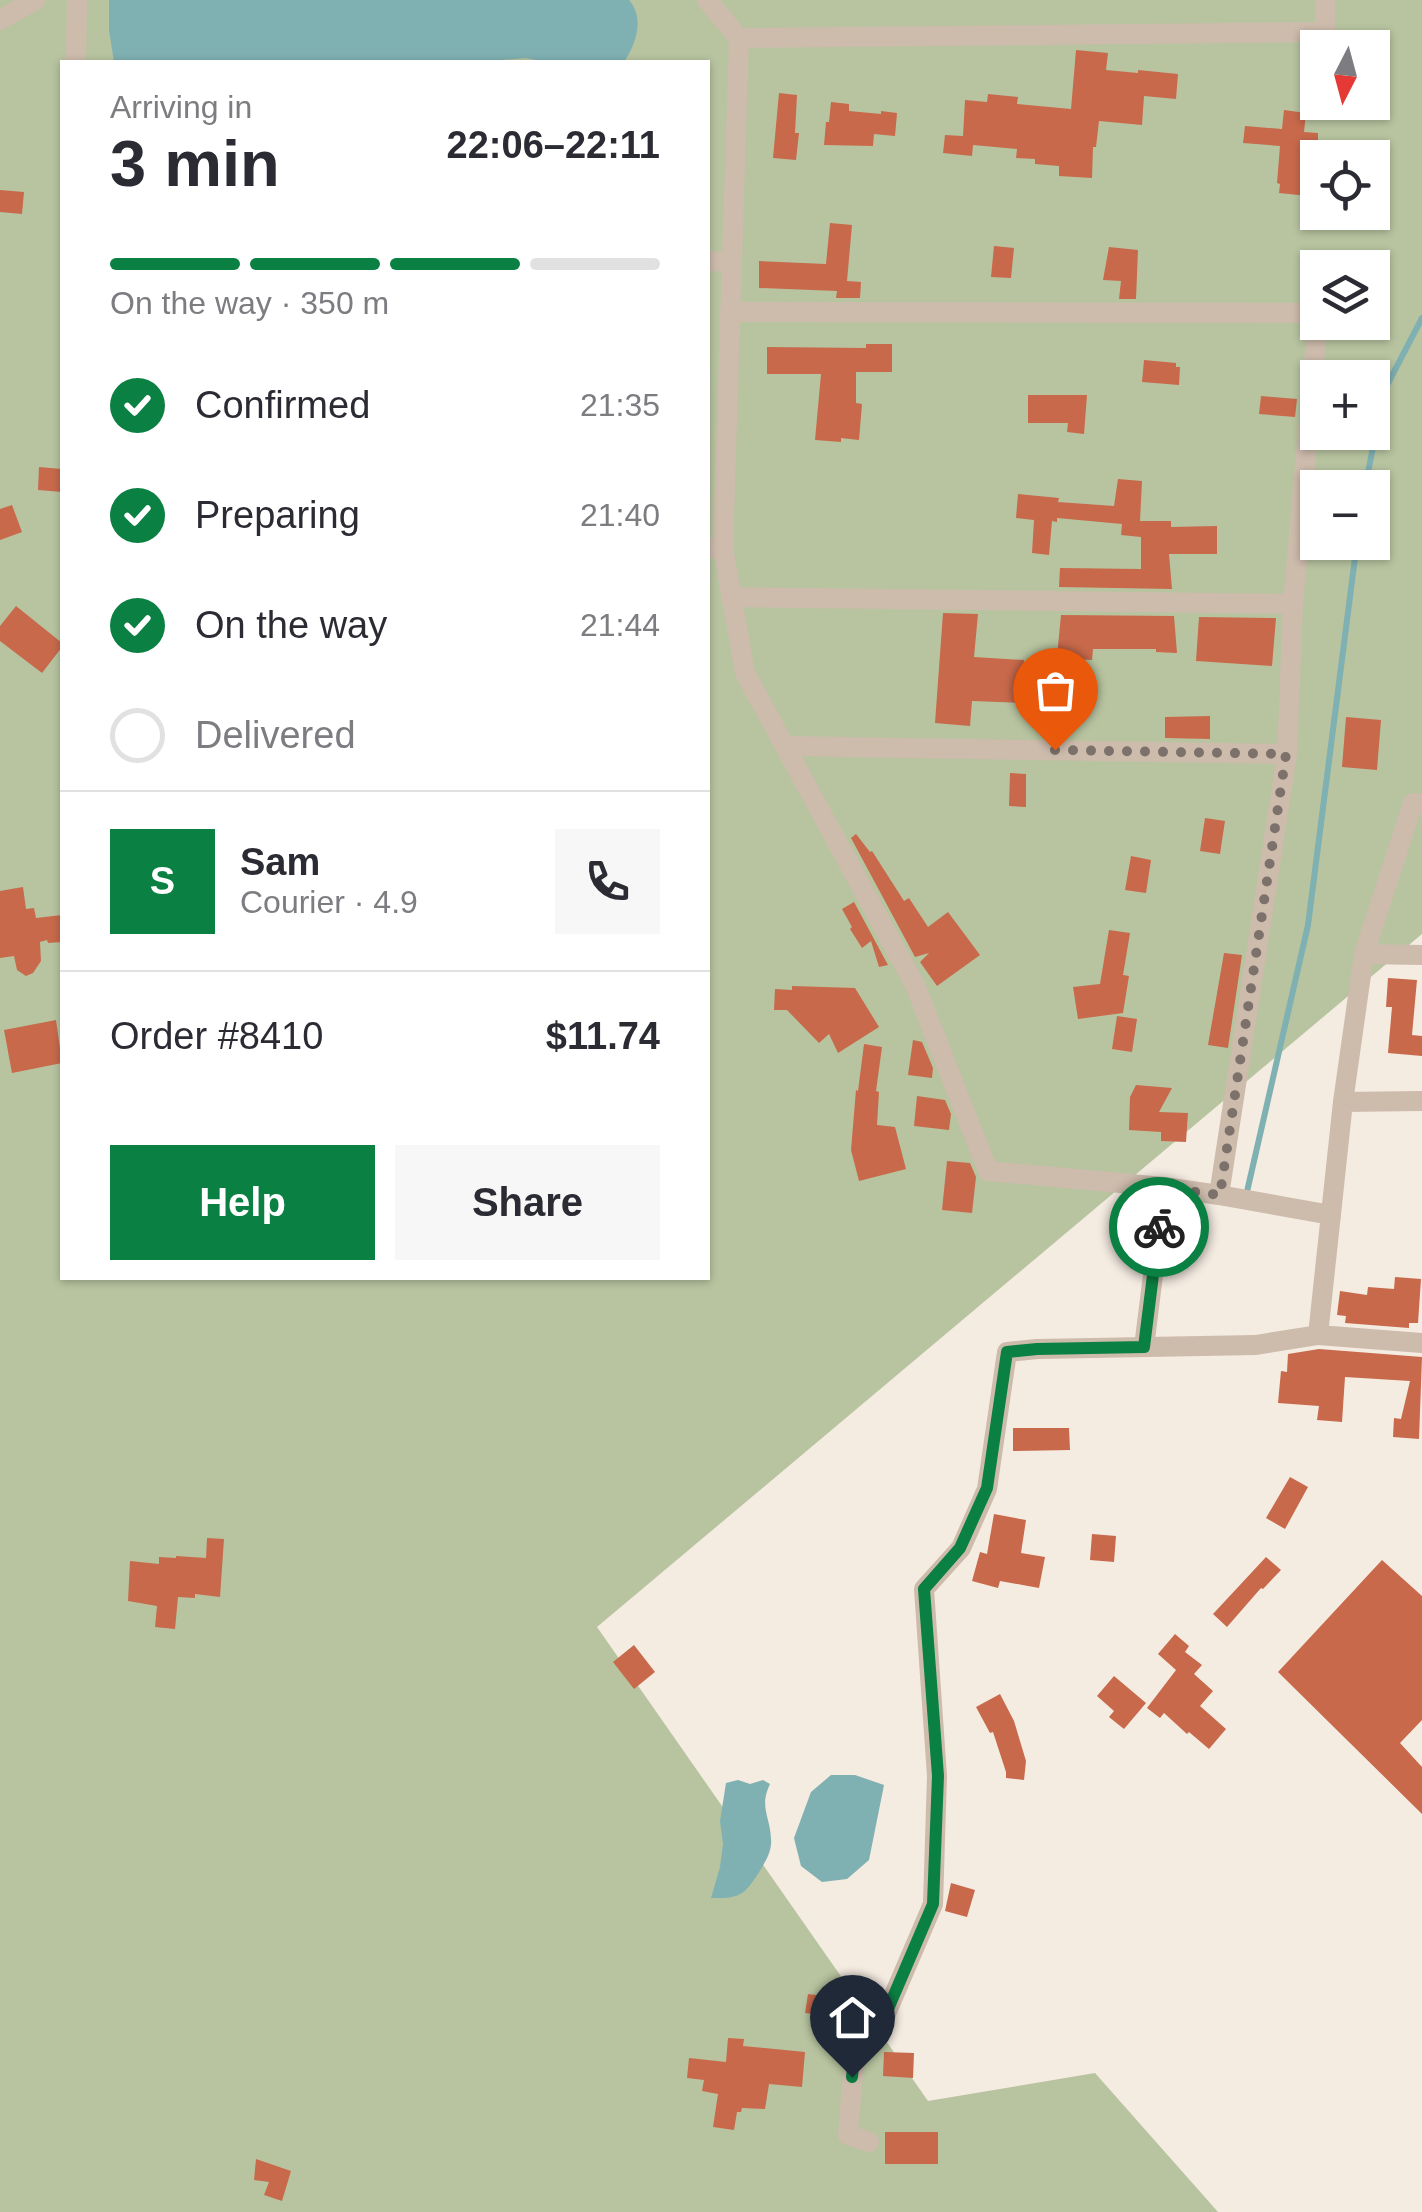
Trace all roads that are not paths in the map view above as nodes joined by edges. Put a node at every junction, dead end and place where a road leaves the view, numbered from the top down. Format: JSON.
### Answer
{"nodes":[{"id":1,"x":35,"y":0,"type":"edge"},
{"id":2,"x":76,"y":0,"type":"edge"},
{"id":3,"x":708,"y":0,"type":"edge"},
{"id":4,"x":1325,"y":0,"type":"edge"},
{"id":5,"x":0,"y":20,"type":"edge"},
{"id":6,"x":739,"y":38,"type":"junction"},
{"id":7,"x":76,"y":60,"type":"edge"},
{"id":8,"x":710,"y":261,"type":"edge"},
{"id":9,"x":732,"y":262,"type":"junction"},
{"id":10,"x":730,"y":312,"type":"junction"},
{"id":11,"x":1300,"y":314,"type":"edge"},
{"id":12,"x":1316,"y":340,"type":"edge"},
{"id":13,"x":717,"y":399,"type":"edge"},
{"id":14,"x":715,"y":548,"type":"edge"},
{"id":15,"x":731,"y":597,"type":"junction"},
{"id":16,"x":1292,"y":604,"type":"junction"},
{"id":17,"x":785,"y":746,"type":"junction"},
{"id":18,"x":1286,"y":754,"type":"junction"},
{"id":19,"x":1422,"y":804,"type":"edge"},
{"id":20,"x":1364,"y":954,"type":"junction"},
{"id":21,"x":1422,"y":955,"type":"edge"},
{"id":22,"x":1343,"y":1102,"type":"junction"},
{"id":23,"x":1422,"y":1102,"type":"edge"},
{"id":24,"x":1164,"y":1188,"type":"junction"},
{"id":25,"x":1220,"y":1195,"type":"junction"},
{"id":26,"x":1331,"y":1215,"type":"junction"},
{"id":27,"x":1318,"y":1335,"type":"junction"},
{"id":28,"x":1422,"y":1343,"type":"edge"},
{"id":29,"x":1144,"y":1347,"type":"junction"},
{"id":30,"x":870,"y":2142,"type":"dead end"}],
"edges":[{"from":1,"to":5,"type":"street"},
{"from":2,"to":7,"type":"street"},
{"from":3,"to":6,"type":"street"},
{"from":4,"to":6,"type":"street"},
{"from":6,"to":9,"type":"street"},
{"from":8,"to":9,"type":"street"},
{"from":9,"to":10,"type":"street"},
{"from":10,"to":11,"type":"street"},
{"from":10,"to":13,"type":"street"},
{"from":12,"to":16,"type":"street"},
{"from":13,"to":14,"type":"street"},
{"from":14,"to":15,"type":"street"},
{"from":15,"to":16,"type":"street"},
{"from":15,"to":17,"type":"street"},
{"from":16,"to":18,"type":"street"},
{"from":17,"to":18,"type":"street"},
{"from":17,"to":24,"type":"street"},
{"from":18,"to":25,"type":"street"},
{"from":19,"to":20,"type":"street"},
{"from":20,"to":21,"type":"street"},
{"from":20,"to":22,"type":"street"},
{"from":22,"to":23,"type":"street"},
{"from":22,"to":26,"type":"street"},
{"from":24,"to":25,"type":"street"},
{"from":24,"to":29,"type":"street"},
{"from":25,"to":26,"type":"street"},
{"from":26,"to":27,"type":"street"},
{"from":27,"to":28,"type":"street"},
{"from":27,"to":29,"type":"street"},
{"from":29,"to":30,"type":"street"}]}
